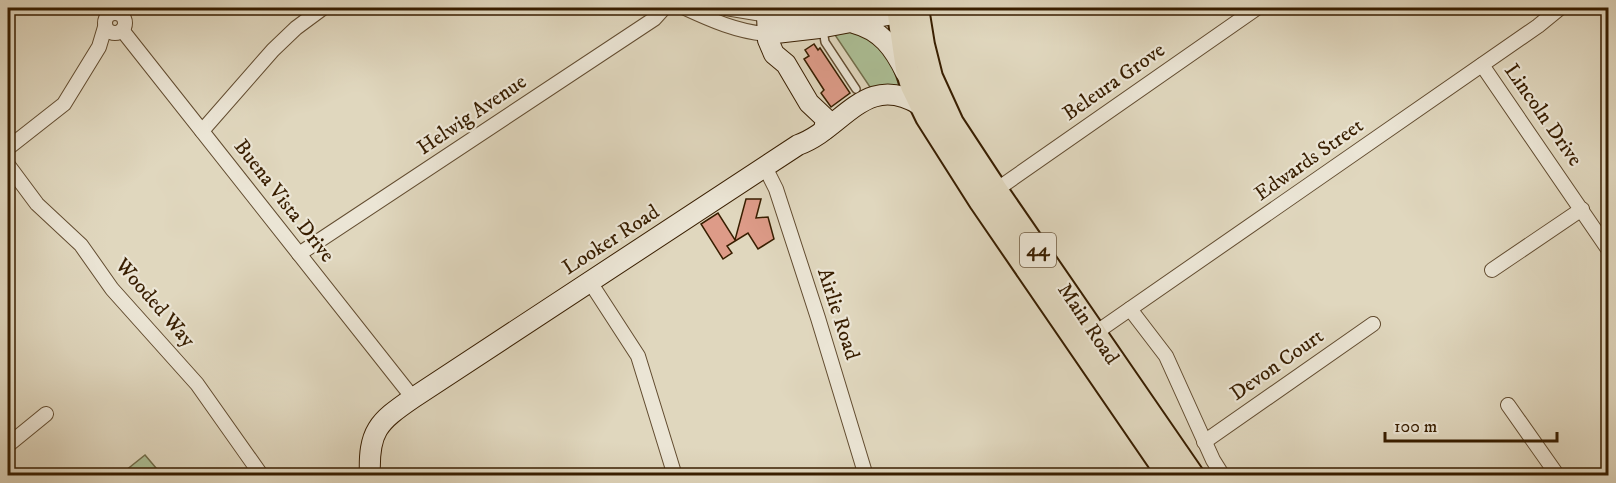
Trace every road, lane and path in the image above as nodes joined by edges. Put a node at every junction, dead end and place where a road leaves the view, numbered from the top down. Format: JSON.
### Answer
{"nodes":[{"id":1,"x":322,"y":8,"type":"edge"},
{"id":2,"x":664,"y":8,"type":"edge"},
{"id":3,"x":685,"y":8,"type":"edge"},
{"id":4,"x":726,"y":8,"type":"edge"},
{"id":5,"x":1257,"y":8,"type":"edge"},
{"id":6,"x":1560,"y":8,"type":"edge"},
{"id":7,"x":911,"y":9,"type":"edge"},
{"id":8,"x":825,"y":15,"type":"edge"},
{"id":9,"x":114,"y":19,"type":"edge"},
{"id":10,"x":853,"y":22,"type":"junction"},
{"id":11,"x":774,"y":24,"type":"junction"},
{"id":12,"x":1482,"y":65,"type":"junction"},
{"id":13,"x":856,"y":89,"type":"dead end"},
{"id":14,"x":916,"y":96,"type":"junction"},
{"id":15,"x":809,"y":103,"type":"junction"},
{"id":16,"x":824,"y":130,"type":"junction"},
{"id":17,"x":202,"y":131,"type":"junction"},
{"id":18,"x":798,"y":145,"type":"junction"},
{"id":19,"x":8,"y":148,"type":"edge"},
{"id":20,"x":8,"y":165,"type":"edge"},
{"id":21,"x":765,"y":167,"type":"junction"},
{"id":22,"x":996,"y":190,"type":"junction"},
{"id":23,"x":1582,"y":209,"type":"junction"},
{"id":24,"x":1608,"y":249,"type":"edge"},
{"id":25,"x":299,"y":254,"type":"junction"},
{"id":26,"x":1492,"y":270,"type":"dead end"},
{"id":27,"x":590,"y":282,"type":"junction"},
{"id":28,"x":1130,"y":309,"type":"junction"},
{"id":29,"x":1373,"y":324,"type":"dead end"},
{"id":30,"x":1087,"y":339,"type":"junction"},
{"id":31,"x":413,"y":399,"type":"junction"},
{"id":32,"x":1508,"y":405,"type":"dead end"},
{"id":33,"x":46,"y":414,"type":"dead end"},
{"id":34,"x":1204,"y":442,"type":"junction"},
{"id":35,"x":8,"y":446,"type":"edge"},
{"id":36,"x":262,"y":476,"type":"edge"},
{"id":37,"x":370,"y":476,"type":"edge"},
{"id":38,"x":675,"y":476,"type":"edge"},
{"id":39,"x":866,"y":476,"type":"edge"},
{"id":40,"x":1169,"y":476,"type":"edge"},
{"id":41,"x":1192,"y":476,"type":"edge"},
{"id":42,"x":1223,"y":476,"type":"edge"},
{"id":43,"x":1558,"y":476,"type":"edge"}],
"edges":[{"from":1,"to":17,"type":"street"},
{"from":2,"to":25,"type":"street","name":"Helwig Avenue"},
{"from":3,"to":11,"type":"street"},
{"from":4,"to":11,"type":"street"},
{"from":5,"to":22,"type":"street","name":"Beleura Grove"},
{"from":6,"to":12,"type":"street","name":"Edwards Street"},
{"from":7,"to":10,"type":"street"},
{"from":7,"to":14,"type":"main road","name":"Main Road","number":"44"},
{"from":7,"to":22,"type":"main road","name":"Main Road","number":"44"},
{"from":8,"to":10,"type":"street"},
{"from":8,"to":11,"type":"street"},
{"from":8,"to":13,"type":"lane"},
{"from":9,"to":17,"type":"street","name":"Buena Vista Drive"},
{"from":9,"to":19,"type":"street"},
{"from":10,"to":14,"type":"street"},
{"from":11,"to":15,"type":"street"},
{"from":12,"to":23,"type":"street","name":"Lincoln Drive"},
{"from":12,"to":28,"type":"street","name":"Edwards Street"},
{"from":14,"to":16,"type":"street","name":"Looker Road"},
{"from":14,"to":30,"type":"main road","name":"Main Road","number":"44"},
{"from":15,"to":16,"type":"street"},
{"from":15,"to":18,"type":"street"},
{"from":16,"to":18,"type":"street","name":"Looker Road"},
{"from":17,"to":25,"type":"street","name":"Buena Vista Drive"},
{"from":18,"to":21,"type":"street","name":"Looker Road"},
{"from":20,"to":36,"type":"street","name":"Wooded Way"},
{"from":21,"to":27,"type":"street","name":"Looker Road"},
{"from":21,"to":39,"type":"street","name":"Airlie Road"},
{"from":22,"to":30,"type":"main road","name":"Main Road","number":"44"},
{"from":23,"to":24,"type":"street","name":"Lincoln Drive"},
{"from":23,"to":26,"type":"street"},
{"from":25,"to":31,"type":"street","name":"Buena Vista Drive"},
{"from":27,"to":31,"type":"street","name":"Looker Road"},
{"from":27,"to":38,"type":"street"},
{"from":28,"to":30,"type":"street","name":"Edwards Street"},
{"from":28,"to":34,"type":"street","name":"Main Road"},
{"from":29,"to":34,"type":"street","name":"Devon Court"},
{"from":30,"to":40,"type":"main road","name":"Main Road","number":"44"},
{"from":30,"to":41,"type":"main road","name":"Main Road","number":"44"},
{"from":31,"to":37,"type":"street","name":"Looker Road"},
{"from":32,"to":43,"type":"street"},
{"from":33,"to":35,"type":"street"},
{"from":34,"to":42,"type":"street","name":"Main Road"}]}
